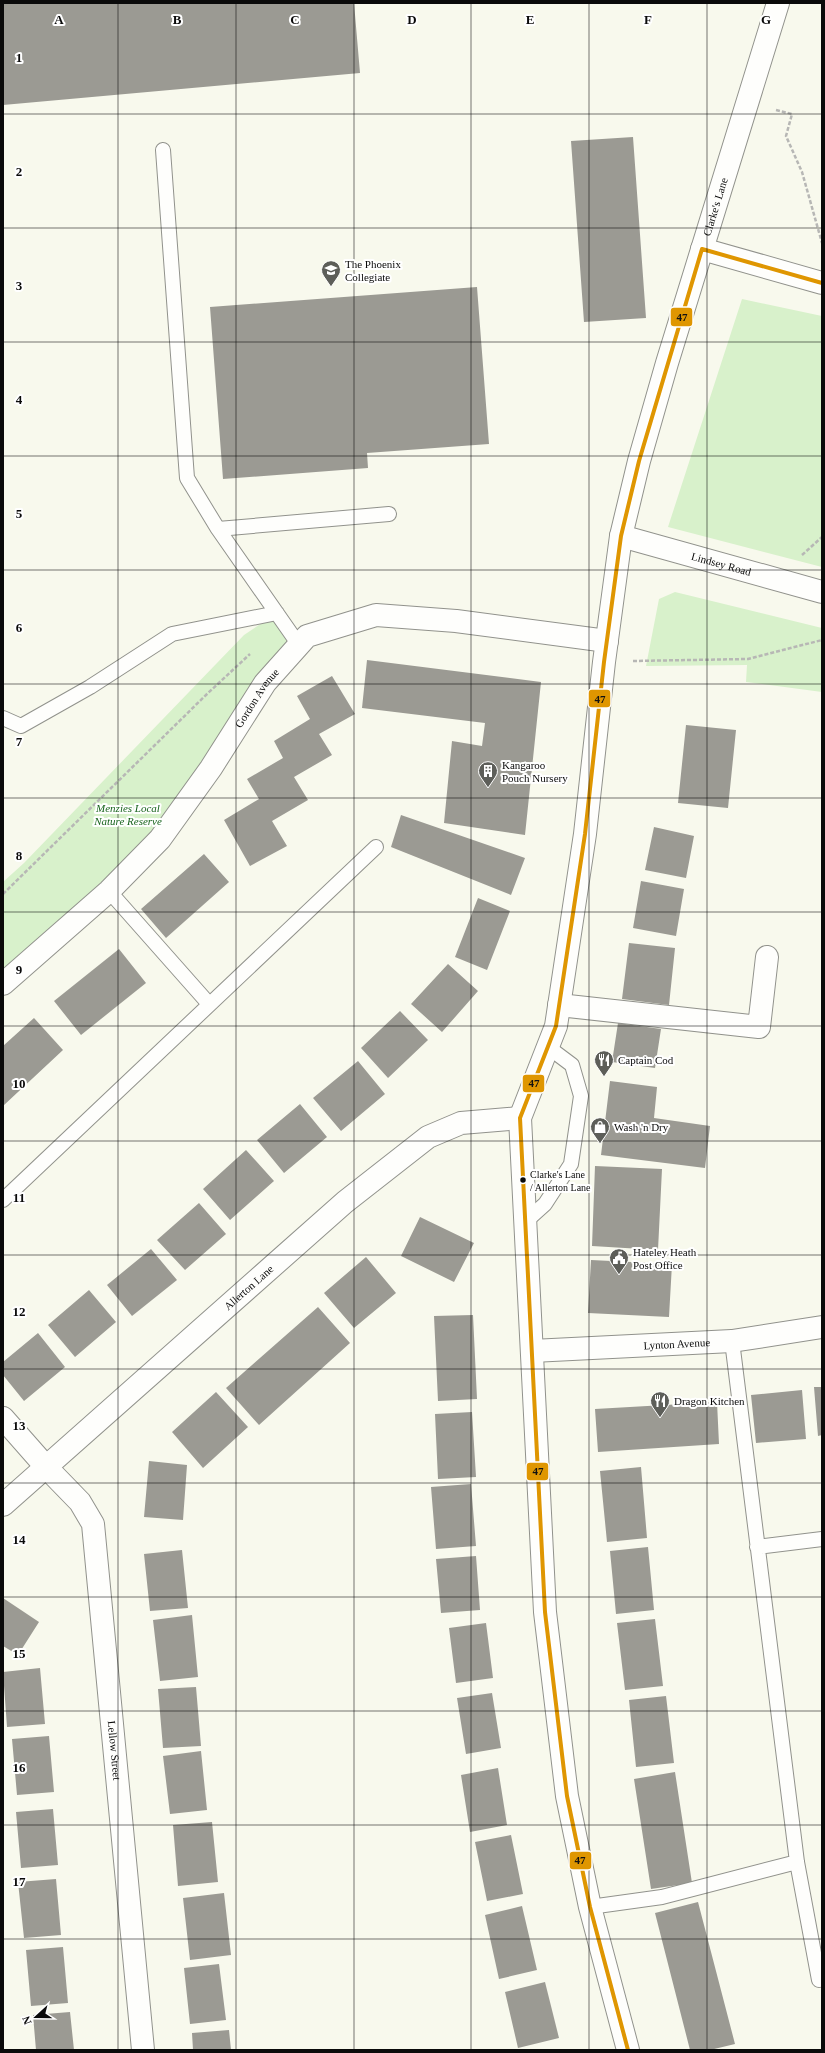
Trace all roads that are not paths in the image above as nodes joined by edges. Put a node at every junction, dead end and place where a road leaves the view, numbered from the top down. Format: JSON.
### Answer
{"nodes":[{"id":1,"x":778,"y":3,"type":"edge"},
{"id":2,"x":163,"y":150,"type":"dead end"},
{"id":3,"x":702,"y":249,"type":"junction"},
{"id":4,"x":822,"y":283,"type":"edge"},
{"id":5,"x":389,"y":514,"type":"dead end"},
{"id":6,"x":218,"y":529,"type":"junction"},
{"id":7,"x":621,"y":536,"type":"junction"},
{"id":8,"x":822,"y":592,"type":"edge"},
{"id":9,"x":276,"y":613,"type":"junction"},
{"id":10,"x":299,"y":645,"type":"junction"},
{"id":11,"x":605,"y":652,"type":"junction"},
{"id":12,"x":3,"y":718,"type":"edge"},
{"id":13,"x":376,"y":847,"type":"dead end"},
{"id":14,"x":109,"y":891,"type":"junction"},
{"id":15,"x":767,"y":957,"type":"dead end"},
{"id":16,"x":3,"y":984,"type":"edge"},
{"id":17,"x":209,"y":1004,"type":"junction"},
{"id":18,"x":559,"y":1005,"type":"junction"},
{"id":19,"x":548,"y":1047,"type":"junction"},
{"id":20,"x":520,"y":1118,"type":"junction"},
{"id":21,"x":3,"y":1200,"type":"edge"},
{"id":22,"x":525,"y":1222,"type":"junction"},
{"id":23,"x":822,"y":1327,"type":"edge"},
{"id":24,"x":732,"y":1341,"type":"junction"},
{"id":25,"x":532,"y":1352,"type":"junction"},
{"id":26,"x":3,"y":1418,"type":"edge"},
{"id":27,"x":47,"y":1468,"type":"junction"},
{"id":28,"x":3,"y":1505,"type":"edge"},
{"id":29,"x":822,"y":1539,"type":"edge"},
{"id":30,"x":757,"y":1547,"type":"junction"},
{"id":31,"x":797,"y":1862,"type":"junction"},
{"id":32,"x":590,"y":1907,"type":"junction"},
{"id":33,"x":819,"y":1980,"type":"dead end"},
{"id":34,"x":143,"y":2050,"type":"edge"},
{"id":35,"x":628,"y":2050,"type":"edge"}],
"edges":[{"from":1,"to":3,"type":"street","name":"Clarke's Lane"},
{"from":2,"to":6,"type":"lane"},
{"from":3,"to":4,"type":"street"},
{"from":3,"to":7,"type":"street","name":"Clarke's Lane"},
{"from":5,"to":6,"type":"lane"},
{"from":6,"to":9,"type":"lane"},
{"from":7,"to":8,"type":"street","name":"Lindsey Road"},
{"from":7,"to":11,"type":"street","name":"Clarke's Lane"},
{"from":9,"to":10,"type":"lane"},
{"from":9,"to":12,"type":"lane"},
{"from":10,"to":11,"type":"street","name":"Gordon Avenue"},
{"from":10,"to":14,"type":"street","name":"Gordon Avenue"},
{"from":11,"to":18,"type":"street","name":"Clarke's Lane"},
{"from":13,"to":17,"type":"lane"},
{"from":14,"to":16,"type":"street","name":"Gordon Avenue"},
{"from":14,"to":17,"type":"lane"},
{"from":15,"to":18,"type":"street"},
{"from":17,"to":21,"type":"lane"},
{"from":18,"to":19,"type":"street","name":"Clarke's Lane"},
{"from":19,"to":20,"type":"street","name":"Clarke's Lane"},
{"from":19,"to":22,"type":"lane"},
{"from":20,"to":22,"type":"street"},
{"from":20,"to":27,"type":"street","name":"Allerton Lane"},
{"from":22,"to":25,"type":"street"},
{"from":23,"to":24,"type":"street","name":"Lynton Avenue"},
{"from":24,"to":25,"type":"street","name":"Lynton Avenue"},
{"from":24,"to":30,"type":"lane"},
{"from":25,"to":32,"type":"street"},
{"from":26,"to":27,"type":"street","name":"Lellow Street"},
{"from":27,"to":28,"type":"street","name":"Allerton Lane"},
{"from":27,"to":34,"type":"street","name":"Lellow Street"},
{"from":29,"to":30,"type":"lane"},
{"from":30,"to":31,"type":"lane"},
{"from":31,"to":32,"type":"lane"},
{"from":31,"to":33,"type":"lane"},
{"from":32,"to":35,"type":"street"}]}
